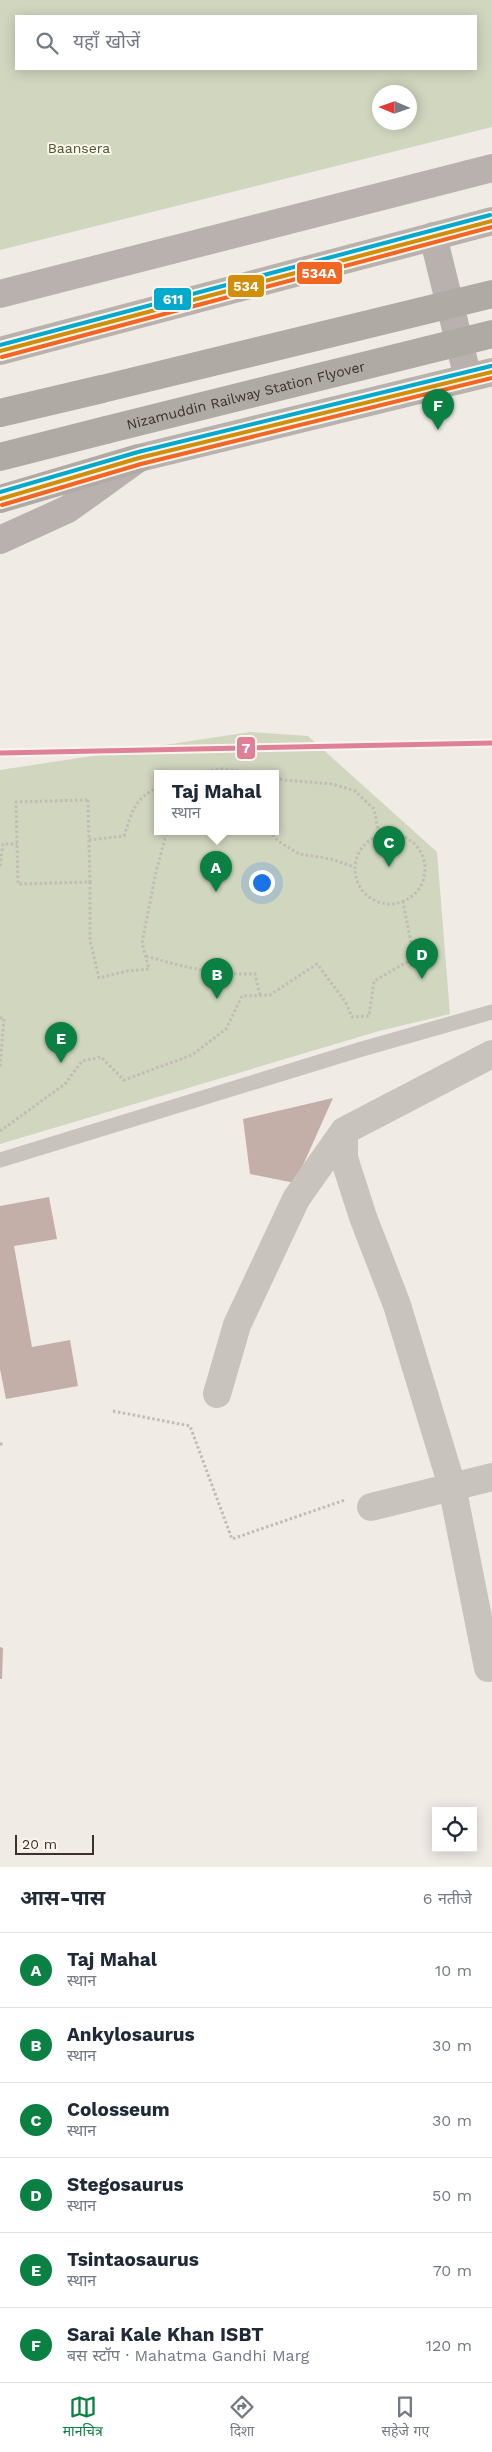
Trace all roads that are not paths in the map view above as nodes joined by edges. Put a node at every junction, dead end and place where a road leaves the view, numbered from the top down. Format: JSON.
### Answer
{"nodes":[{"id":1,"x":492,"y":168,"type":"edge"},
{"id":2,"x":492,"y":221,"type":"edge"},
{"id":3,"x":433,"y":236,"type":"junction"},
{"id":4,"x":0,"y":294,"type":"edge"},
{"id":5,"x":492,"y":294,"type":"edge"},
{"id":6,"x":492,"y":334,"type":"edge"},
{"id":7,"x":0,"y":350,"type":"edge"},
{"id":8,"x":480,"y":375,"type":"edge"},
{"id":9,"x":0,"y":413,"type":"edge"},
{"id":10,"x":0,"y":457,"type":"edge"},
{"id":11,"x":139,"y":458,"type":"junction"},
{"id":12,"x":0,"y":498,"type":"edge"},
{"id":13,"x":0,"y":540,"type":"edge"},
{"id":14,"x":492,"y":1012,"type":"edge"},
{"id":15,"x":492,"y":1054,"type":"edge"},
{"id":16,"x":344,"y":1131,"type":"junction"},
{"id":17,"x":0,"y":1160,"type":"edge"},
{"id":18,"x":217,"y":1394,"type":"dead end"},
{"id":19,"x":492,"y":1477,"type":"edge"},
{"id":20,"x":452,"y":1486,"type":"junction"},
{"id":21,"x":371,"y":1507,"type":"road end"},
{"id":22,"x":488,"y":1668,"type":"dead end"}],
"edges":[{"from":1,"to":4,"type":"main road"},
{"from":2,"to":3,"type":"main road"},
{"from":3,"to":7,"type":"main road"},
{"from":3,"to":8,"type":"main road"},
{"from":5,"to":9,"type":"highway","bridge":true},
{"from":6,"to":10,"type":"highway","name":"Nizamuddin Railway Station Flyover","bridge":true},
{"from":8,"to":11,"type":"main road"},
{"from":11,"to":12,"type":"highway"},
{"from":11,"to":13,"type":"main road"},
{"from":14,"to":17,"type":"lane"},
{"from":15,"to":16,"type":"street"},
{"from":16,"to":18,"type":"street"},
{"from":16,"to":20,"type":"street"},
{"from":19,"to":20,"type":"street"},
{"from":20,"to":21,"type":"street"},
{"from":20,"to":22,"type":"street"}]}
